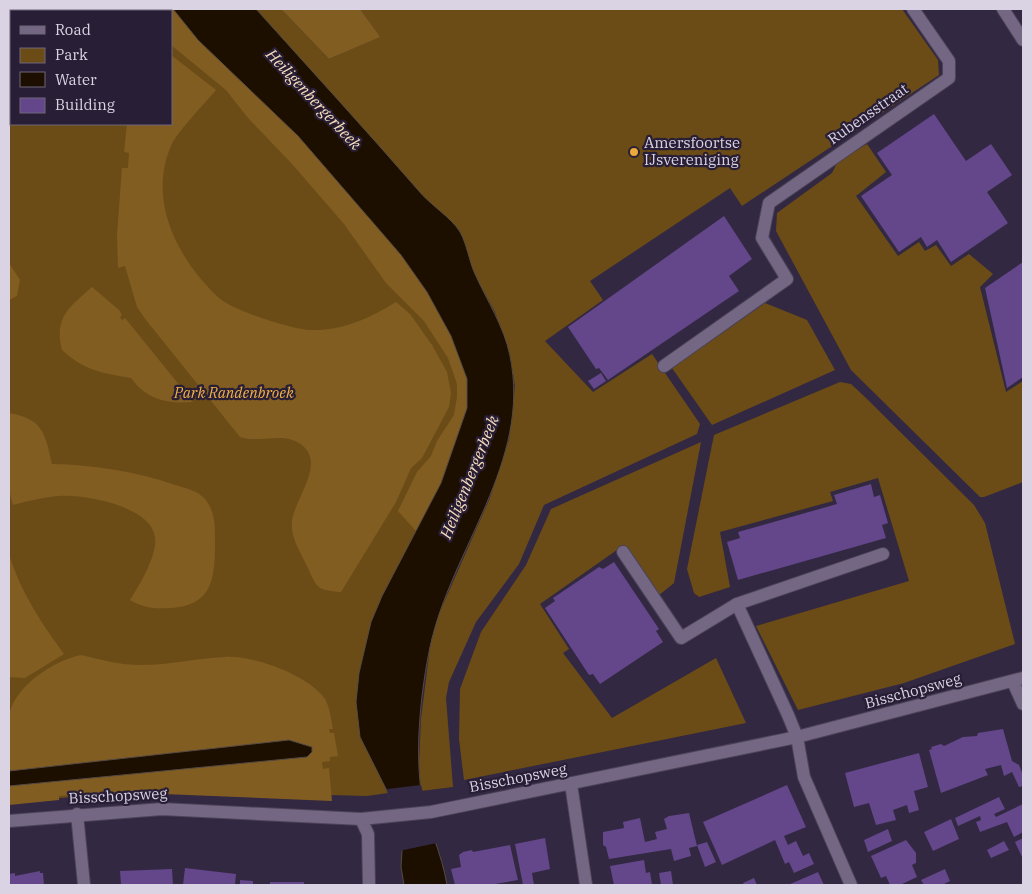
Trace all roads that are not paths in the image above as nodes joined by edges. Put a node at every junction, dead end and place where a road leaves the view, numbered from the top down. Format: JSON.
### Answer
{"nodes":[{"id":1,"x":913,"y":9,"type":"edge"},
{"id":2,"x":1003,"y":9,"type":"edge"},
{"id":3,"x":1023,"y":40,"type":"edge"},
{"id":4,"x":664,"y":366,"type":"dead end"},
{"id":5,"x":623,"y":552,"type":"dead end"},
{"id":6,"x":883,"y":554,"type":"dead end"},
{"id":7,"x":737,"y":604,"type":"junction"},
{"id":8,"x":1018,"y":680,"type":"edge"},
{"id":9,"x":1023,"y":704,"type":"edge"},
{"id":10,"x":797,"y":738,"type":"junction"},
{"id":11,"x":571,"y":784,"type":"junction"},
{"id":12,"x":77,"y":814,"type":"junction"},
{"id":13,"x":361,"y":819,"type":"junction"},
{"id":14,"x":9,"y":821,"type":"edge"},
{"id":15,"x":84,"y":885,"type":"edge"},
{"id":16,"x":369,"y":885,"type":"edge"},
{"id":17,"x":586,"y":885,"type":"edge"},
{"id":18,"x":851,"y":885,"type":"edge"}],
"edges":[{"from":1,"to":4,"type":"street","name":"Rubensstraat"},
{"from":2,"to":3,"type":"street"},
{"from":5,"to":7,"type":"street"},
{"from":6,"to":7,"type":"street"},
{"from":7,"to":10,"type":"street"},
{"from":8,"to":9,"type":"street"},
{"from":8,"to":10,"type":"street","name":"Bisschopsweg"},
{"from":10,"to":11,"type":"street","name":"Bisschopsweg"},
{"from":10,"to":18,"type":"street"},
{"from":11,"to":13,"type":"street","name":"Bisschopsweg"},
{"from":11,"to":17,"type":"street"},
{"from":12,"to":13,"type":"street","name":"Bisschopsweg"},
{"from":12,"to":14,"type":"street","name":"Bisschopsweg"},
{"from":12,"to":15,"type":"street"},
{"from":13,"to":16,"type":"street"}]}
